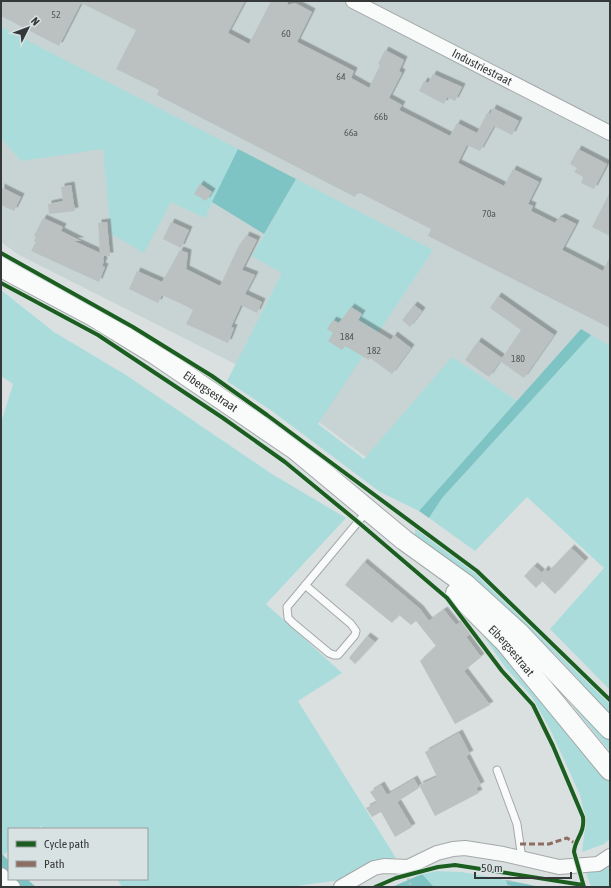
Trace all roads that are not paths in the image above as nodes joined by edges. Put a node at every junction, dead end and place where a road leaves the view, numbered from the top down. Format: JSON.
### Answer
{"nodes":[{"id":1,"x":353,"y":1,"type":"edge"},
{"id":2,"x":610,"y":133,"type":"edge"},
{"id":3,"x":1,"y":267,"type":"edge"},
{"id":4,"x":368,"y":510,"type":"junction"},
{"id":5,"x":404,"y":540,"type":"junction"},
{"id":6,"x":305,"y":585,"type":"junction"},
{"id":7,"x":610,"y":729,"type":"edge"},
{"id":8,"x":497,"y":770,"type":"dead end"},
{"id":9,"x":610,"y":770,"type":"edge"},
{"id":10,"x":610,"y":856,"type":"edge"},
{"id":11,"x":522,"y":858,"type":"junction"},
{"id":12,"x":1,"y":875,"type":"edge"},
{"id":13,"x":13,"y":887,"type":"edge"},
{"id":14,"x":341,"y":887,"type":"edge"}],
"edges":[{"from":1,"to":2,"type":"street","name":"Industriestraat"},
{"from":3,"to":4,"type":"main road","name":"Eibergsestraat"},
{"from":4,"to":5,"type":"main road","name":"Eibergsestraat"},
{"from":4,"to":6,"type":"lane"},
{"from":5,"to":7,"type":"main road","name":"Eibergsestraat"},
{"from":5,"to":9,"type":"main road","name":"Eibergsestraat"},
{"from":6,"to":6,"type":"lane"},
{"from":8,"to":11,"type":"lane"},
{"from":10,"to":11,"type":"street"},
{"from":11,"to":14,"type":"street"},
{"from":12,"to":13,"type":"street"}]}
